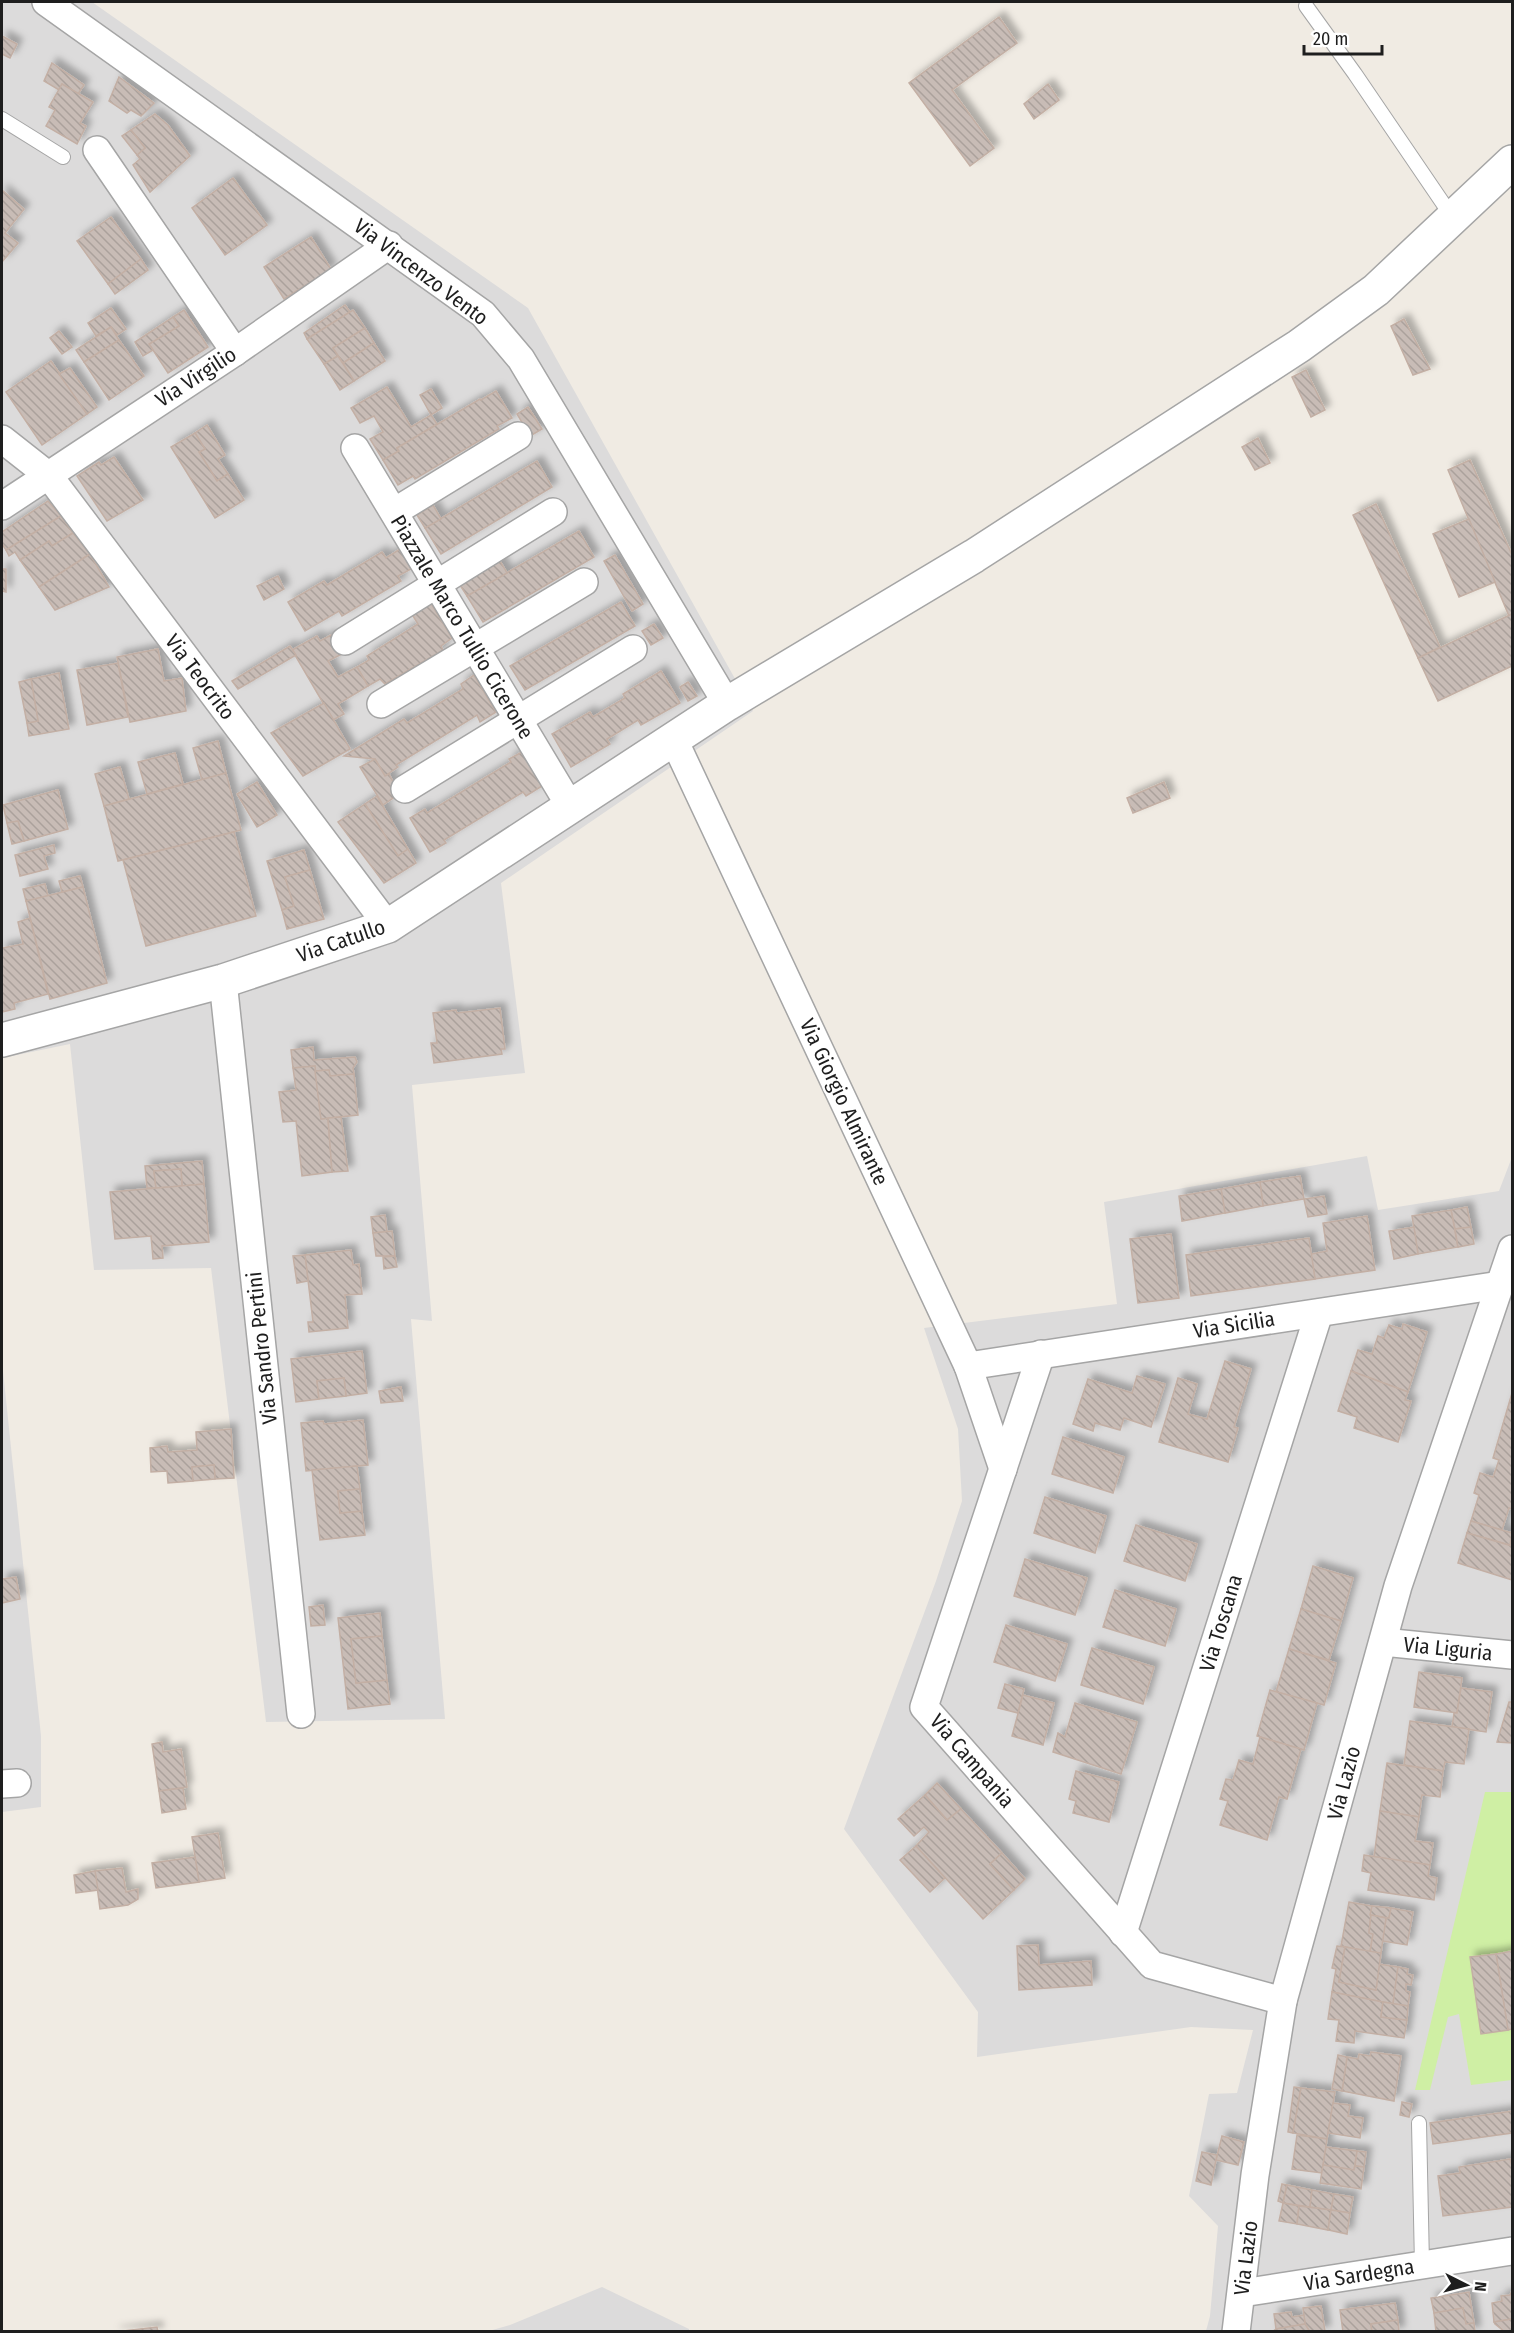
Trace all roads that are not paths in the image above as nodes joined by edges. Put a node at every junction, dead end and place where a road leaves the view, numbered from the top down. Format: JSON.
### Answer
{"nodes":[{"id":1,"x":46,"y":2,"type":"edge"},
{"id":2,"x":1306,"y":6,"type":"dead end"},
{"id":3,"x":2,"y":119,"type":"edge"},
{"id":4,"x":97,"y":150,"type":"dead end"},
{"id":5,"x":63,"y":157,"type":"dead end"},
{"id":6,"x":1512,"y":162,"type":"edge"},
{"id":7,"x":1453,"y":218,"type":"junction"},
{"id":8,"x":389,"y":246,"type":"junction"},
{"id":9,"x":234,"y":352,"type":"junction"},
{"id":10,"x":519,"y":436,"type":"dead end"},
{"id":11,"x":2,"y":439,"type":"edge"},
{"id":12,"x":355,"y":448,"type":"dead end"},
{"id":13,"x":49,"y":476,"type":"junction"},
{"id":14,"x":2,"y":506,"type":"edge"},
{"id":15,"x":394,"y":512,"type":"junction"},
{"id":16,"x":553,"y":512,"type":"dead end"},
{"id":17,"x":584,"y":582,"type":"dead end"},
{"id":18,"x":436,"y":584,"type":"junction"},
{"id":19,"x":345,"y":640,"type":"dead end"},
{"id":20,"x":475,"y":648,"type":"junction"},
{"id":21,"x":633,"y":649,"type":"dead end"},
{"id":22,"x":381,"y":704,"type":"dead end"},
{"id":23,"x":727,"y":704,"type":"junction"},
{"id":24,"x":517,"y":719,"type":"junction"},
{"id":25,"x":674,"y":740,"type":"junction"},
{"id":26,"x":405,"y":789,"type":"dead end"},
{"id":27,"x":570,"y":806,"type":"junction"},
{"id":28,"x":388,"y":926,"type":"junction"},
{"id":29,"x":223,"y":981,"type":"junction"},
{"id":30,"x":2,"y":1040,"type":"edge"},
{"id":31,"x":1512,"y":1249,"type":"edge"},
{"id":32,"x":1500,"y":1285,"type":"junction"},
{"id":33,"x":1319,"y":1312,"type":"junction"},
{"id":34,"x":1041,"y":1354,"type":"junction"},
{"id":35,"x":968,"y":1366,"type":"junction"},
{"id":36,"x":1003,"y":1469,"type":"junction"},
{"id":37,"x":1383,"y":1642,"type":"junction"},
{"id":38,"x":1512,"y":1655,"type":"edge"},
{"id":39,"x":301,"y":1714,"type":"dead end"},
{"id":40,"x":1123,"y":1933,"type":"junction"},
{"id":41,"x":1284,"y":2001,"type":"junction"},
{"id":42,"x":1419,"y":2123,"type":"dead end"},
{"id":43,"x":1512,"y":2252,"type":"edge"},
{"id":44,"x":1422,"y":2265,"type":"junction"},
{"id":45,"x":1242,"y":2293,"type":"junction"},
{"id":46,"x":1236,"y":2331,"type":"edge"}],
"edges":[{"from":1,"to":8,"type":"street","name":"Via Vincenzo Vento"},
{"from":2,"to":7,"type":"lane"},
{"from":3,"to":5,"type":"lane"},
{"from":4,"to":9,"type":"street"},
{"from":6,"to":7,"type":"street","name":"Via Catullo"},
{"from":7,"to":23,"type":"street","name":"Via Catullo"},
{"from":8,"to":9,"type":"street","name":"Via Virgilio"},
{"from":8,"to":23,"type":"street","name":"Via Vincenzo Vento"},
{"from":9,"to":13,"type":"street","name":"Via Virgilio"},
{"from":10,"to":15,"type":"street"},
{"from":11,"to":13,"type":"street","name":"Via Teocrito"},
{"from":12,"to":15,"type":"street","name":"Piazzale Marco Tullio Cicerone"},
{"from":13,"to":14,"type":"street","name":"Via Virgilio"},
{"from":13,"to":28,"type":"street","name":"Via Teocrito"},
{"from":15,"to":18,"type":"street","name":"Piazzale Marco Tullio Cicerone"},
{"from":16,"to":18,"type":"street"},
{"from":17,"to":20,"type":"street"},
{"from":18,"to":19,"type":"street"},
{"from":18,"to":20,"type":"street","name":"Piazzale Marco Tullio Cicerone"},
{"from":20,"to":22,"type":"street"},
{"from":20,"to":24,"type":"street","name":"Piazzale Marco Tullio Cicerone"},
{"from":21,"to":24,"type":"street"},
{"from":23,"to":25,"type":"street","name":"Via Catullo"},
{"from":24,"to":26,"type":"street"},
{"from":24,"to":27,"type":"street","name":"Piazzale Marco Tullio Cicerone"},
{"from":25,"to":27,"type":"street","name":"Via Catullo"},
{"from":25,"to":35,"type":"street","name":"Via Giorgio Almirante"},
{"from":27,"to":28,"type":"street","name":"Via Catullo"},
{"from":28,"to":29,"type":"street","name":"Via Catullo"},
{"from":29,"to":30,"type":"street","name":"Via Catullo"},
{"from":29,"to":39,"type":"street","name":"Via Sandro Pertini"},
{"from":31,"to":32,"type":"street","name":"Via Lazio"},
{"from":32,"to":33,"type":"street","name":"Via Sicilia"},
{"from":32,"to":37,"type":"street","name":"Via Lazio"},
{"from":33,"to":34,"type":"street","name":"Via Sicilia"},
{"from":33,"to":40,"type":"street","name":"Via Toscana"},
{"from":34,"to":35,"type":"street","name":"Via Sicilia"},
{"from":34,"to":36,"type":"street","name":"Via Campania"},
{"from":35,"to":36,"type":"street","name":"Via Giorgio Almirante"},
{"from":36,"to":40,"type":"street","name":"Via Campania"},
{"from":37,"to":38,"type":"street","name":"Via Liguria"},
{"from":37,"to":41,"type":"street","name":"Via Lazio"},
{"from":40,"to":41,"type":"street","name":"Via Campania"},
{"from":41,"to":45,"type":"street","name":"Via Lazio"},
{"from":42,"to":44,"type":"lane"},
{"from":43,"to":44,"type":"street","name":"Via Sardegna"},
{"from":44,"to":45,"type":"street","name":"Via Sardegna"},
{"from":45,"to":46,"type":"street","name":"Via Lazio"}]}
